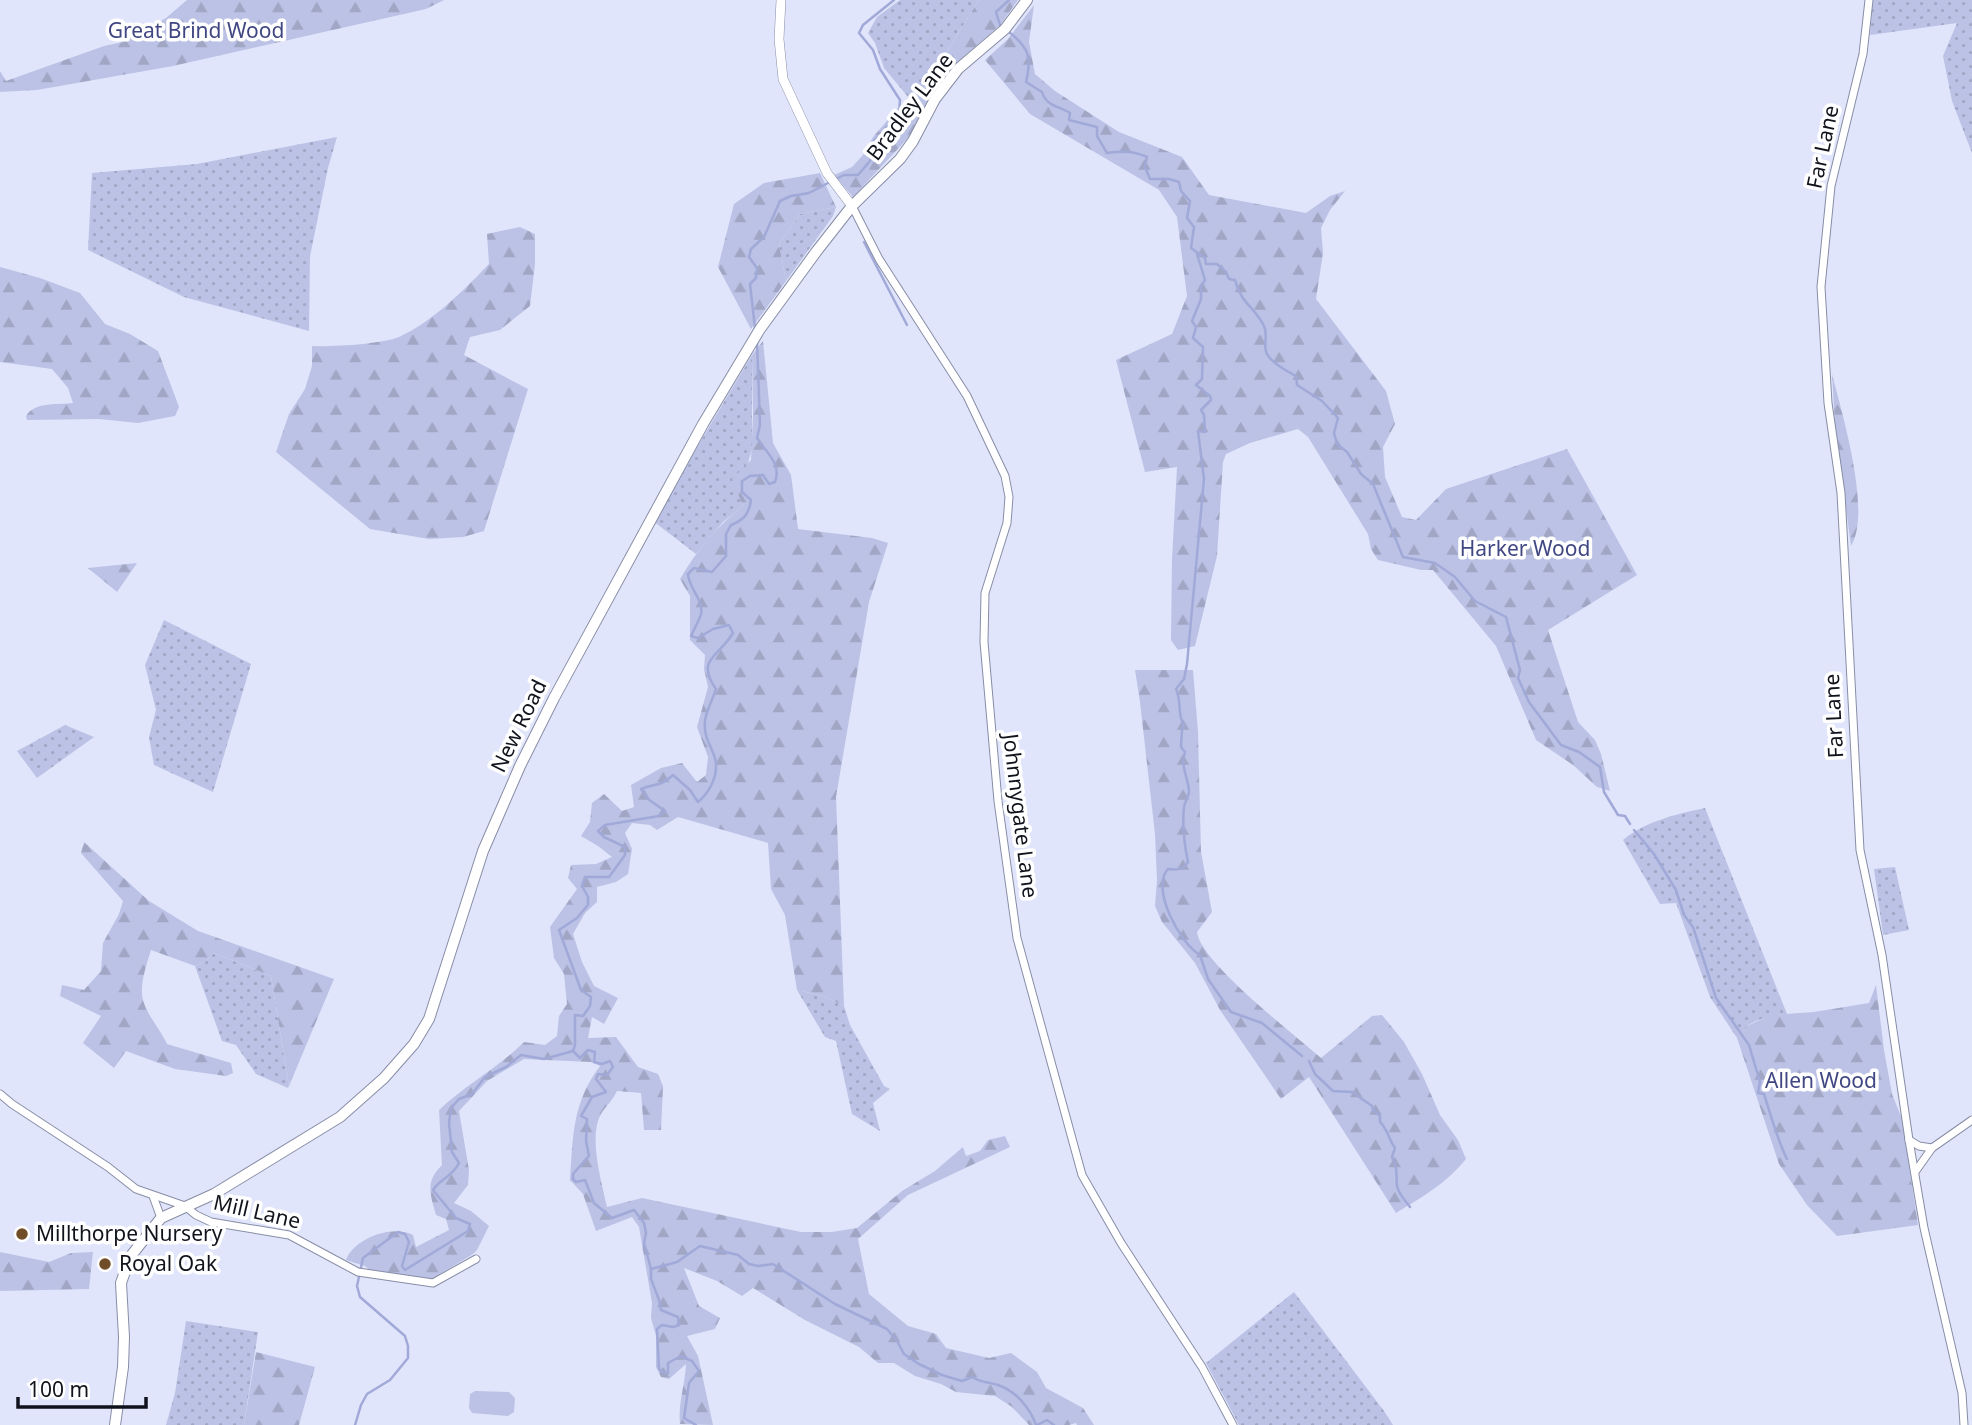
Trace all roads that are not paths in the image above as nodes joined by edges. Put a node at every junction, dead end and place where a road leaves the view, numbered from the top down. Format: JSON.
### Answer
{"nodes":[{"id":1,"x":781,"y":0,"type":"edge"},
{"id":2,"x":1027,"y":0,"type":"edge"},
{"id":3,"x":1869,"y":0,"type":"edge"},
{"id":4,"x":852,"y":206,"type":"junction"},
{"id":5,"x":0,"y":1094,"type":"edge"},
{"id":6,"x":1972,"y":1120,"type":"edge"},
{"id":7,"x":1909,"y":1140,"type":"junction"},
{"id":8,"x":1932,"y":1148,"type":"junction"},
{"id":9,"x":1915,"y":1172,"type":"junction"},
{"id":10,"x":153,"y":1196,"type":"junction"},
{"id":11,"x":185,"y":1206,"type":"junction"},
{"id":12,"x":161,"y":1218,"type":"junction"},
{"id":13,"x":477,"y":1259,"type":"dead end"},
{"id":14,"x":115,"y":1425,"type":"edge"},
{"id":15,"x":1234,"y":1425,"type":"edge"},
{"id":16,"x":1964,"y":1425,"type":"edge"}],
"edges":[{"from":1,"to":4,"type":"street"},
{"from":2,"to":4,"type":"main road","name":"Bradley Lane"},
{"from":3,"to":7,"type":"street","name":"Far Lane"},
{"from":4,"to":11,"type":"main road","name":"New Road"},
{"from":4,"to":15,"type":"street","name":"Johnnygate Lane"},
{"from":5,"to":10,"type":"street","name":"Mill Lane"},
{"from":6,"to":8,"type":"street"},
{"from":7,"to":8,"type":"street"},
{"from":7,"to":9,"type":"street","name":"Far Lane"},
{"from":8,"to":9,"type":"street"},
{"from":9,"to":16,"type":"street","name":"Far Lane"},
{"from":10,"to":11,"type":"street","name":"Mill Lane"},
{"from":10,"to":12,"type":"street"},
{"from":11,"to":12,"type":"main road","name":"New Road"},
{"from":11,"to":13,"type":"street","name":"Mill Lane"},
{"from":12,"to":14,"type":"main road"}]}
